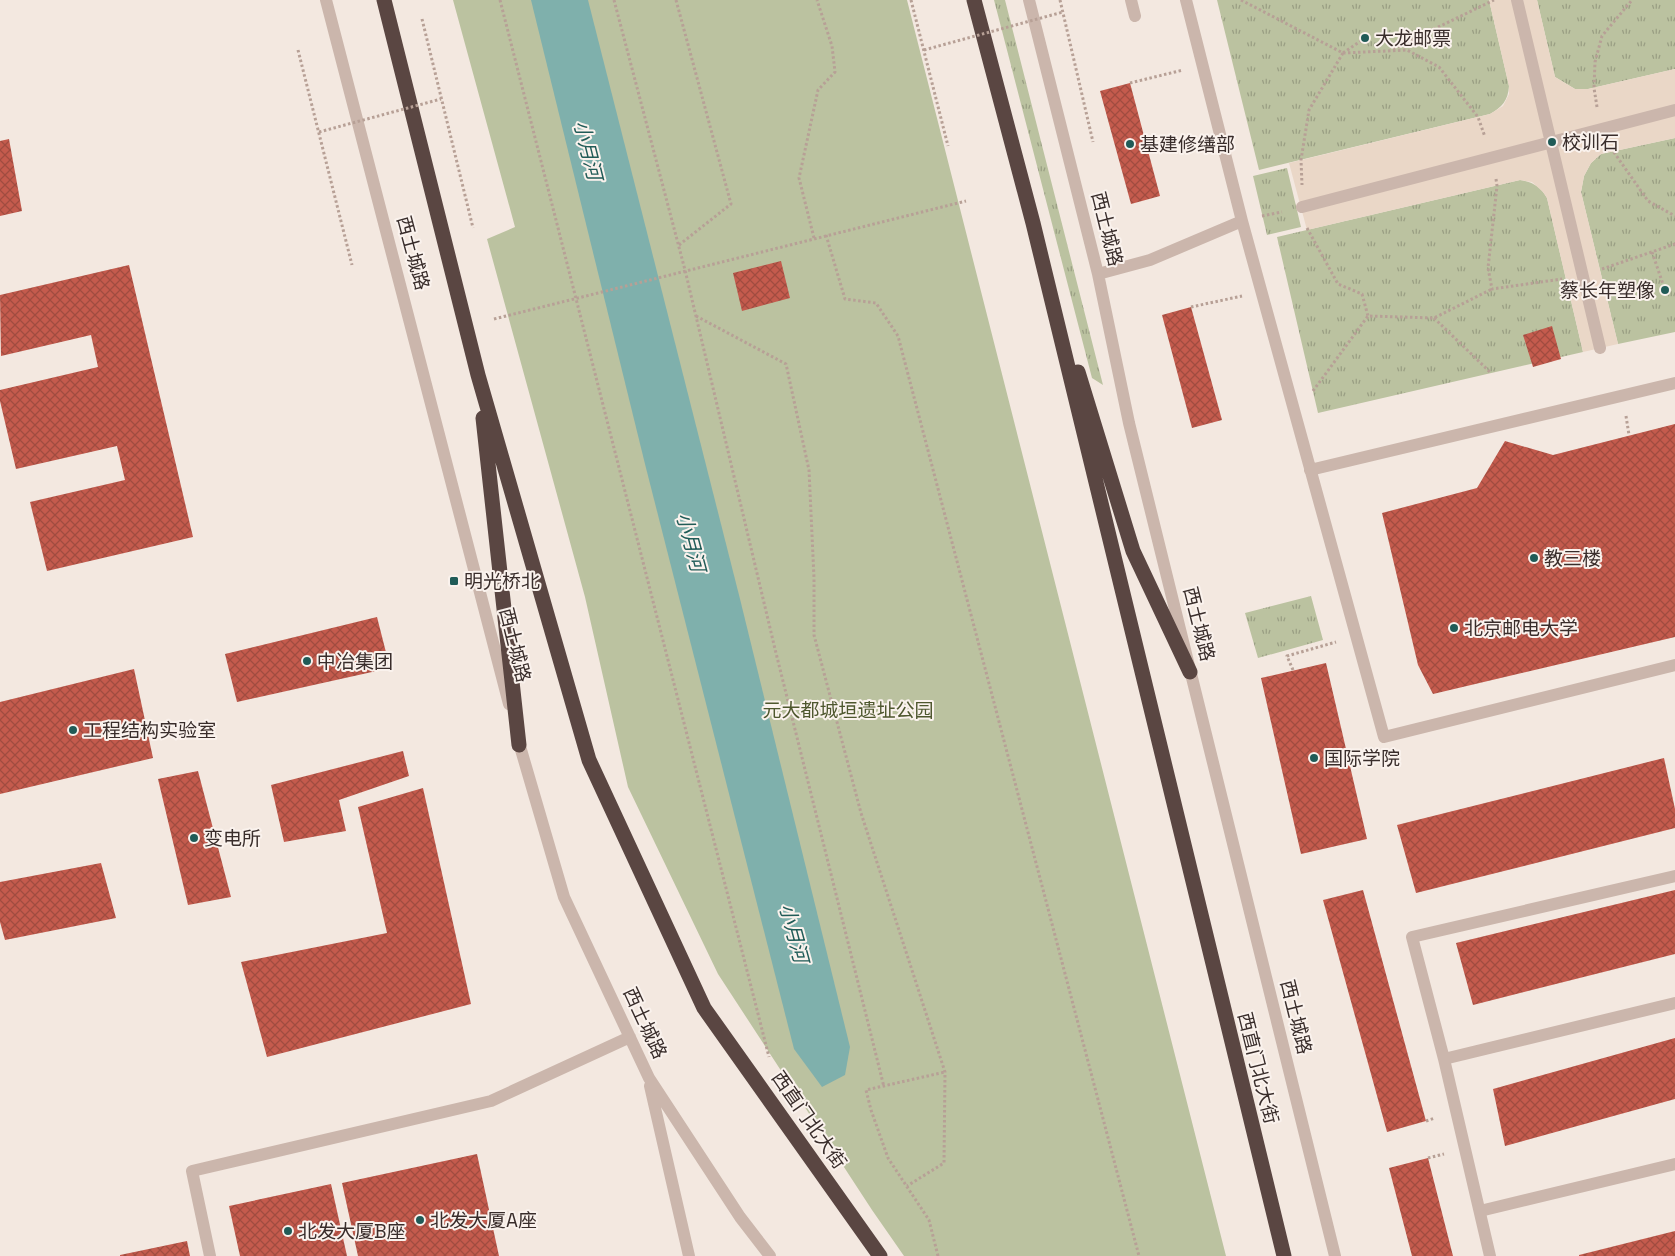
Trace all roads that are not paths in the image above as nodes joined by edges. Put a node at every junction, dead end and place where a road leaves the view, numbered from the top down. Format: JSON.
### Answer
{"nodes":[{"id":1,"x":326,"y":0,"type":"edge"},
{"id":2,"x":384,"y":0,"type":"edge"},
{"id":3,"x":974,"y":0,"type":"edge"},
{"id":4,"x":1029,"y":0,"type":"edge"},
{"id":5,"x":1131,"y":0,"type":"edge"},
{"id":6,"x":1186,"y":0,"type":"edge"},
{"id":7,"x":1517,"y":0,"type":"edge"},
{"id":8,"x":1135,"y":16,"type":"dead end"},
{"id":9,"x":1675,"y":110,"type":"edge"},
{"id":10,"x":1552,"y":142,"type":"junction"},
{"id":11,"x":1302,"y":207,"type":"road end"},
{"id":12,"x":1242,"y":221,"type":"junction"},
{"id":13,"x":1033,"y":223,"type":"junction"},
{"id":14,"x":1098,"y":274,"type":"junction"},
{"id":15,"x":1600,"y":348,"type":"dead end"},
{"id":16,"x":478,"y":374,"type":"junction"},
{"id":17,"x":1675,"y":383,"type":"edge"},
{"id":18,"x":1310,"y":470,"type":"junction"},
{"id":19,"x":1675,"y":665,"type":"edge"},
{"id":20,"x":1190,"y":672,"type":"junction"},
{"id":21,"x":520,"y":745,"type":"junction"},
{"id":22,"x":1675,"y":876,"type":"edge"},
{"id":23,"x":1675,"y":1003,"type":"edge"},
{"id":24,"x":630,"y":1037,"type":"junction"},
{"id":25,"x":1444,"y":1059,"type":"junction"},
{"id":26,"x":649,"y":1078,"type":"junction"},
{"id":27,"x":1675,"y":1164,"type":"edge"},
{"id":28,"x":1480,"y":1211,"type":"junction"},
{"id":29,"x":210,"y":1256,"type":"edge"},
{"id":30,"x":689,"y":1256,"type":"edge"},
{"id":31,"x":770,"y":1256,"type":"edge"},
{"id":32,"x":880,"y":1256,"type":"edge"},
{"id":33,"x":1284,"y":1256,"type":"edge"},
{"id":34,"x":1335,"y":1256,"type":"edge"},
{"id":35,"x":1490,"y":1256,"type":"edge"}],
"edges":[{"from":1,"to":21,"type":"street","name":"西土城路"},
{"from":2,"to":16,"type":"highway"},
{"from":3,"to":13,"type":"highway"},
{"from":4,"to":14,"type":"street","name":"西土城路"},
{"from":5,"to":8,"type":"street"},
{"from":6,"to":12,"type":"street"},
{"from":7,"to":10,"type":"street"},
{"from":9,"to":10,"type":"street"},
{"from":10,"to":11,"type":"street"},
{"from":10,"to":15,"type":"street"},
{"from":12,"to":14,"type":"street"},
{"from":12,"to":18,"type":"street"},
{"from":13,"to":20,"type":"highway"},
{"from":13,"to":33,"type":"highway","name":"西直门北大街"},
{"from":14,"to":20,"type":"street","name":"西土城路"},
{"from":16,"to":21,"type":"highway"},
{"from":16,"to":32,"type":"highway","name":"西直门北大街"},
{"from":17,"to":18,"type":"street"},
{"from":18,"to":19,"type":"street"},
{"from":20,"to":34,"type":"street","name":"西土城路"},
{"from":21,"to":24,"type":"street","name":"西土城路"},
{"from":22,"to":25,"type":"street"},
{"from":23,"to":25,"type":"street"},
{"from":24,"to":26,"type":"street","name":"西土城路"},
{"from":24,"to":29,"type":"street"},
{"from":25,"to":28,"type":"street"},
{"from":26,"to":30,"type":"street"},
{"from":26,"to":31,"type":"street","name":"西土城路"},
{"from":27,"to":28,"type":"street"},
{"from":28,"to":35,"type":"street"}]}
